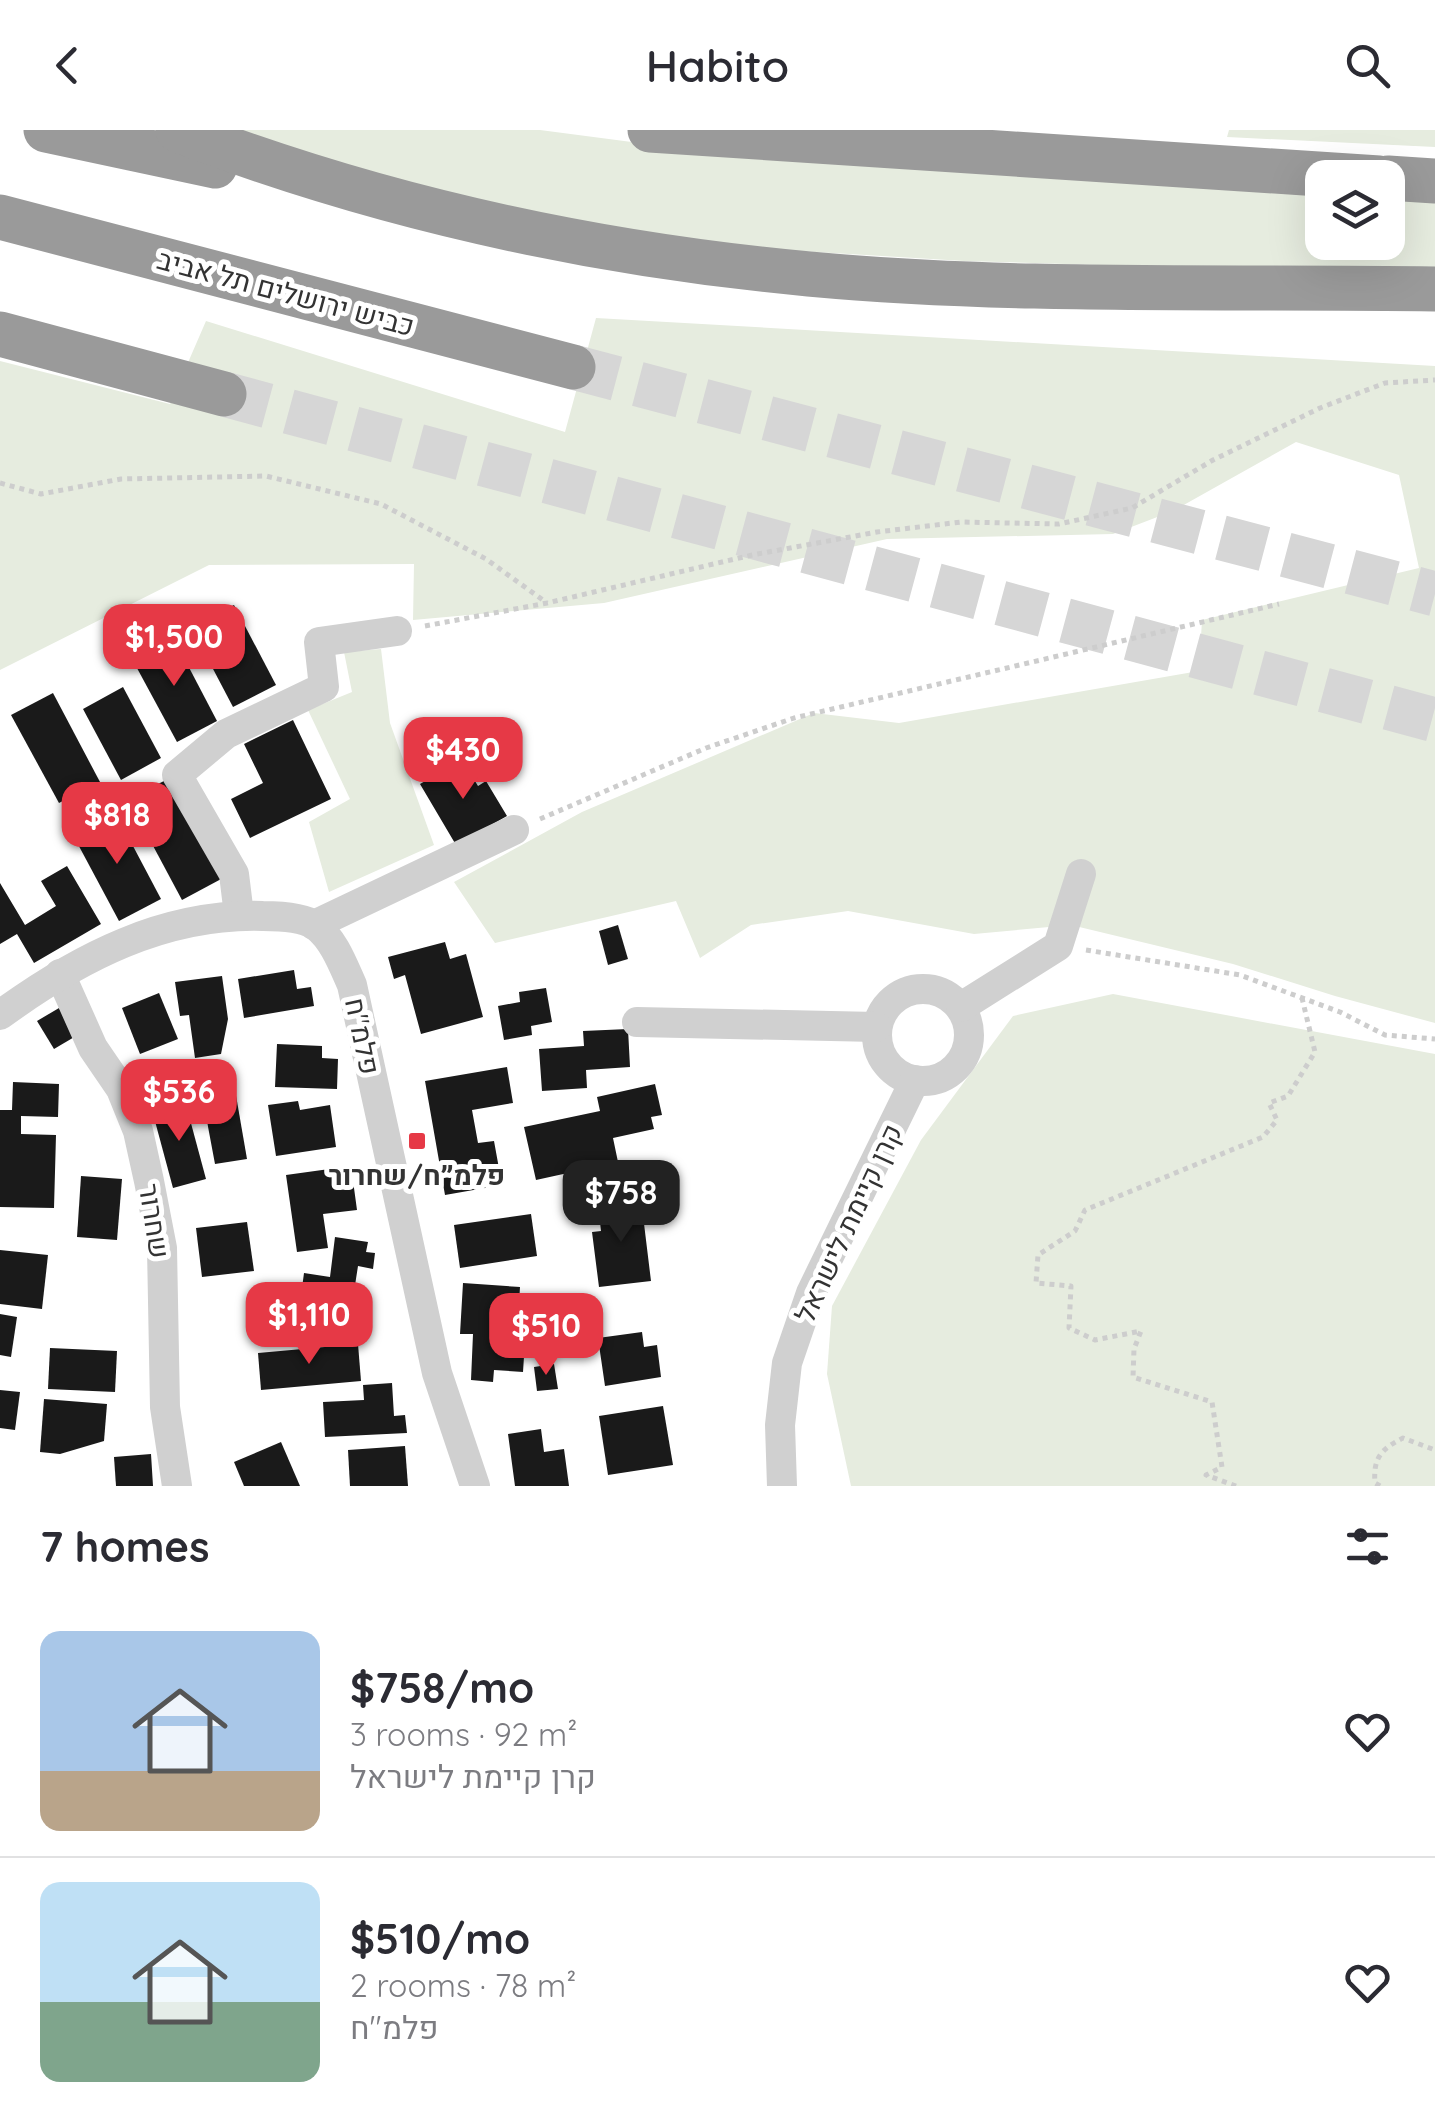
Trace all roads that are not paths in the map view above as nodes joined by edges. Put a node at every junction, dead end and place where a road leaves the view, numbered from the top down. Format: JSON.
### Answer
{"nodes":[{"id":1,"x":46,"y":130,"type":"edge"},
{"id":2,"x":178,"y":130,"type":"edge"},
{"id":3,"x":650,"y":130,"type":"edge"},
{"id":4,"x":1305,"y":173,"type":"edge"},
{"id":5,"x":1405,"y":179,"type":"edge"},
{"id":6,"x":1435,"y":180,"type":"edge"},
{"id":7,"x":424,"y":209,"type":"junction"},
{"id":8,"x":0,"y":217,"type":"edge"},
{"id":9,"x":1434,"y":289,"type":"edge"},
{"id":10,"x":0,"y":334,"type":"edge"},
{"id":11,"x":572,"y":368,"type":"tunnel mouth"},
{"id":12,"x":224,"y":394,"type":"tunnel mouth"},
{"id":13,"x":398,"y":631,"type":"road end"},
{"id":14,"x":514,"y":830,"type":"road end"},
{"id":15,"x":1081,"y":874,"type":"dead end"},
{"id":16,"x":239,"y":915,"type":"junction"},
{"id":17,"x":314,"y":924,"type":"junction"},
{"id":18,"x":60,"y":974,"type":"junction"},
{"id":19,"x":961,"y":1007,"type":"junction"},
{"id":20,"x":0,"y":1015,"type":"edge"},
{"id":21,"x":637,"y":1022,"type":"dead end"},
{"id":22,"x":877,"y":1027,"type":"junction"},
{"id":23,"x":915,"y":1080,"type":"junction"},
{"id":24,"x":177,"y":1486,"type":"edge"},
{"id":25,"x":476,"y":1486,"type":"edge"},
{"id":26,"x":782,"y":1486,"type":"edge"}],
"edges":[{"from":1,"to":7,"type":"highway"},
{"from":2,"to":7,"type":"highway"},
{"from":3,"to":4,"type":"highway"},
{"from":5,"to":6,"type":"highway"},
{"from":7,"to":9,"type":"highway"},
{"from":8,"to":11,"type":"highway","name":"כביש ירושלים תל אביב"},
{"from":10,"to":12,"type":"highway"},
{"from":13,"to":16,"type":"street"},
{"from":14,"to":17,"type":"street"},
{"from":15,"to":19,"type":"street"},
{"from":16,"to":17,"type":"street"},
{"from":16,"to":18,"type":"street"},
{"from":17,"to":25,"type":"street","name":"פלמ\"ח"},
{"from":18,"to":20,"type":"street"},
{"from":18,"to":24,"type":"street","name":"שחרור"},
{"from":19,"to":22,"type":"street"},
{"from":19,"to":23,"type":"street"},
{"from":21,"to":22,"type":"street"},
{"from":22,"to":23,"type":"street"},
{"from":23,"to":26,"type":"street","name":"קרן קיימת לישראל"}]}
